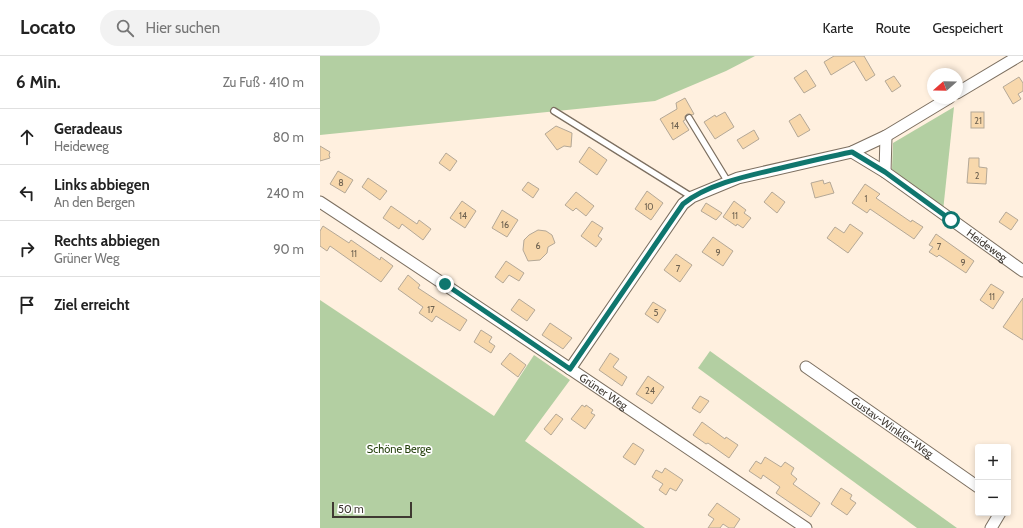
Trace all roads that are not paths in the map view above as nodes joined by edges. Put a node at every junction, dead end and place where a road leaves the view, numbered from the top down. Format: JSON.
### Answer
{"nodes":[{"id":1,"x":1019,"y":56,"type":"edge"},
{"id":2,"x":963,"y":89,"type":"edge"},
{"id":3,"x":939,"y":104,"type":"edge"},
{"id":4,"x":554,"y":111,"type":"dead end"},
{"id":5,"x":689,"y":118,"type":"dead end"},
{"id":6,"x":886,"y":136,"type":"junction"},
{"id":7,"x":852,"y":152,"type":"junction"},
{"id":8,"x":885,"y":172,"type":"junction"},
{"id":9,"x":728,"y":182,"type":"junction"},
{"id":10,"x":692,"y":197,"type":"junction"},
{"id":11,"x":320,"y":202,"type":"edge"},
{"id":12,"x":1023,"y":271,"type":"edge"},
{"id":13,"x":806,"y":367,"type":"dead end"},
{"id":14,"x":570,"y":369,"type":"junction"},
{"id":15,"x":975,"y":485,"type":"edge"},
{"id":16,"x":998,"y":516,"type":"edge"},
{"id":17,"x":806,"y":528,"type":"edge"},
{"id":18,"x":991,"y":528,"type":"edge"}],
"edges":[{"from":1,"to":2,"type":"street"},
{"from":3,"to":6,"type":"street"},
{"from":4,"to":10,"type":"lane"},
{"from":5,"to":9,"type":"lane"},
{"from":6,"to":7,"type":"street"},
{"from":6,"to":8,"type":"street"},
{"from":7,"to":8,"type":"street","name":"Heideweg"},
{"from":7,"to":9,"type":"street"},
{"from":8,"to":12,"type":"street","name":"Heideweg"},
{"from":9,"to":10,"type":"street"},
{"from":10,"to":14,"type":"street"},
{"from":11,"to":14,"type":"street","name":"Grüner Weg"},
{"from":13,"to":15,"type":"street","name":"Gustav-Winkler-Weg"},
{"from":14,"to":17,"type":"street","name":"Grüner Weg"},
{"from":16,"to":18,"type":"street"}]}
